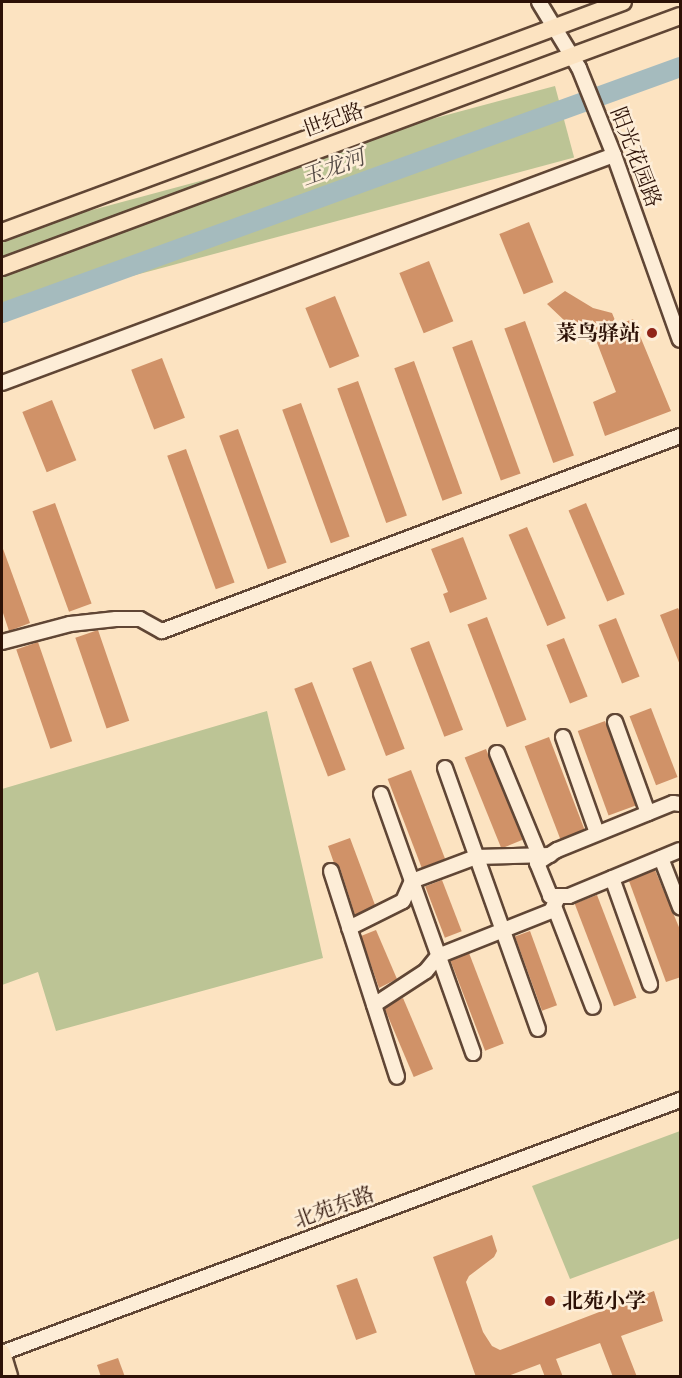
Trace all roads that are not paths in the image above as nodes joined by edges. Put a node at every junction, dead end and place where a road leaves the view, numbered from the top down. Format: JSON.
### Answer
{"nodes":[{"id":1,"x":539,"y":2,"type":"edge"},
{"id":2,"x":623,"y":2,"type":"edge"},
{"id":3,"x":681,"y":16,"type":"edge"},
{"id":4,"x":555,"y":26,"type":"junction"},
{"id":5,"x":575,"y":62,"type":"junction"},
{"id":6,"x":614,"y":154,"type":"junction"},
{"id":7,"x":2,"y":232,"type":"edge"},
{"id":8,"x":2,"y":267,"type":"edge"},
{"id":9,"x":681,"y":340,"type":"edge"},
{"id":10,"x":2,"y":383,"type":"edge"},
{"id":11,"x":681,"y":436,"type":"edge"},
{"id":12,"x":2,"y":642,"type":"edge"},
{"id":13,"x":615,"y":722,"type":"dead end"},
{"id":14,"x":563,"y":737,"type":"dead end"},
{"id":15,"x":497,"y":753,"type":"dead end"},
{"id":16,"x":445,"y":768,"type":"dead end"},
{"id":17,"x":381,"y":794,"type":"dead end"},
{"id":18,"x":678,"y":799,"type":"edge"},
{"id":19,"x":648,"y":813,"type":"junction"},
{"id":20,"x":597,"y":833,"type":"junction"},
{"id":21,"x":681,"y":850,"type":"edge"},
{"id":22,"x":544,"y":855,"type":"junction"},
{"id":23,"x":476,"y":857,"type":"junction"},
{"id":24,"x":661,"y":858,"type":"junction"},
{"id":25,"x":331,"y":871,"type":"dead end"},
{"id":26,"x":612,"y":878,"type":"junction"},
{"id":27,"x":412,"y":881,"type":"junction"},
{"id":28,"x":556,"y":901,"type":"junction"},
{"id":29,"x":681,"y":907,"type":"edge"},
{"id":30,"x":349,"y":928,"type":"junction"},
{"id":31,"x":502,"y":930,"type":"junction"},
{"id":32,"x":438,"y":956,"type":"junction"},
{"id":33,"x":650,"y":984,"type":"dead end"},
{"id":34,"x":374,"y":1005,"type":"junction"},
{"id":35,"x":593,"y":1006,"type":"dead end"},
{"id":36,"x":538,"y":1029,"type":"dead end"},
{"id":37,"x":473,"y":1053,"type":"dead end"},
{"id":38,"x":397,"y":1077,"type":"dead end"},
{"id":39,"x":681,"y":1100,"type":"edge"},
{"id":40,"x":2,"y":1353,"type":"edge"},
{"id":41,"x":9,"y":1377,"type":"edge"}],
"edges":[{"from":1,"to":4,"type":"street","name":"阳光花园路"},
{"from":2,"to":4,"type":"main road","name":"世纪路"},
{"from":3,"to":5,"type":"main road","name":"世纪路"},
{"from":4,"to":5,"type":"street","name":"阳光花园路"},
{"from":4,"to":7,"type":"main road","name":"世纪路"},
{"from":5,"to":6,"type":"street","name":"阳光花园路"},
{"from":5,"to":8,"type":"main road","name":"世纪路"},
{"from":6,"to":9,"type":"street","name":"阳光花园路"},
{"from":6,"to":10,"type":"street"},
{"from":11,"to":12,"type":"street"},
{"from":13,"to":19,"type":"street"},
{"from":14,"to":20,"type":"street"},
{"from":15,"to":22,"type":"street"},
{"from":16,"to":23,"type":"street"},
{"from":17,"to":27,"type":"street"},
{"from":18,"to":19,"type":"street"},
{"from":19,"to":20,"type":"street"},
{"from":20,"to":22,"type":"street"},
{"from":21,"to":24,"type":"street"},
{"from":22,"to":23,"type":"street"},
{"from":22,"to":28,"type":"street"},
{"from":23,"to":27,"type":"street"},
{"from":23,"to":31,"type":"street"},
{"from":24,"to":26,"type":"street"},
{"from":24,"to":29,"type":"street"},
{"from":25,"to":30,"type":"street"},
{"from":26,"to":28,"type":"street"},
{"from":26,"to":33,"type":"street"},
{"from":27,"to":30,"type":"street"},
{"from":27,"to":32,"type":"street"},
{"from":28,"to":31,"type":"street"},
{"from":28,"to":35,"type":"street"},
{"from":30,"to":34,"type":"street"},
{"from":31,"to":32,"type":"street"},
{"from":31,"to":36,"type":"street"},
{"from":32,"to":34,"type":"street"},
{"from":32,"to":37,"type":"street"},
{"from":34,"to":38,"type":"street"},
{"from":39,"to":40,"type":"street","name":"北苑东路"},
{"from":40,"to":41,"type":"main road"}]}
